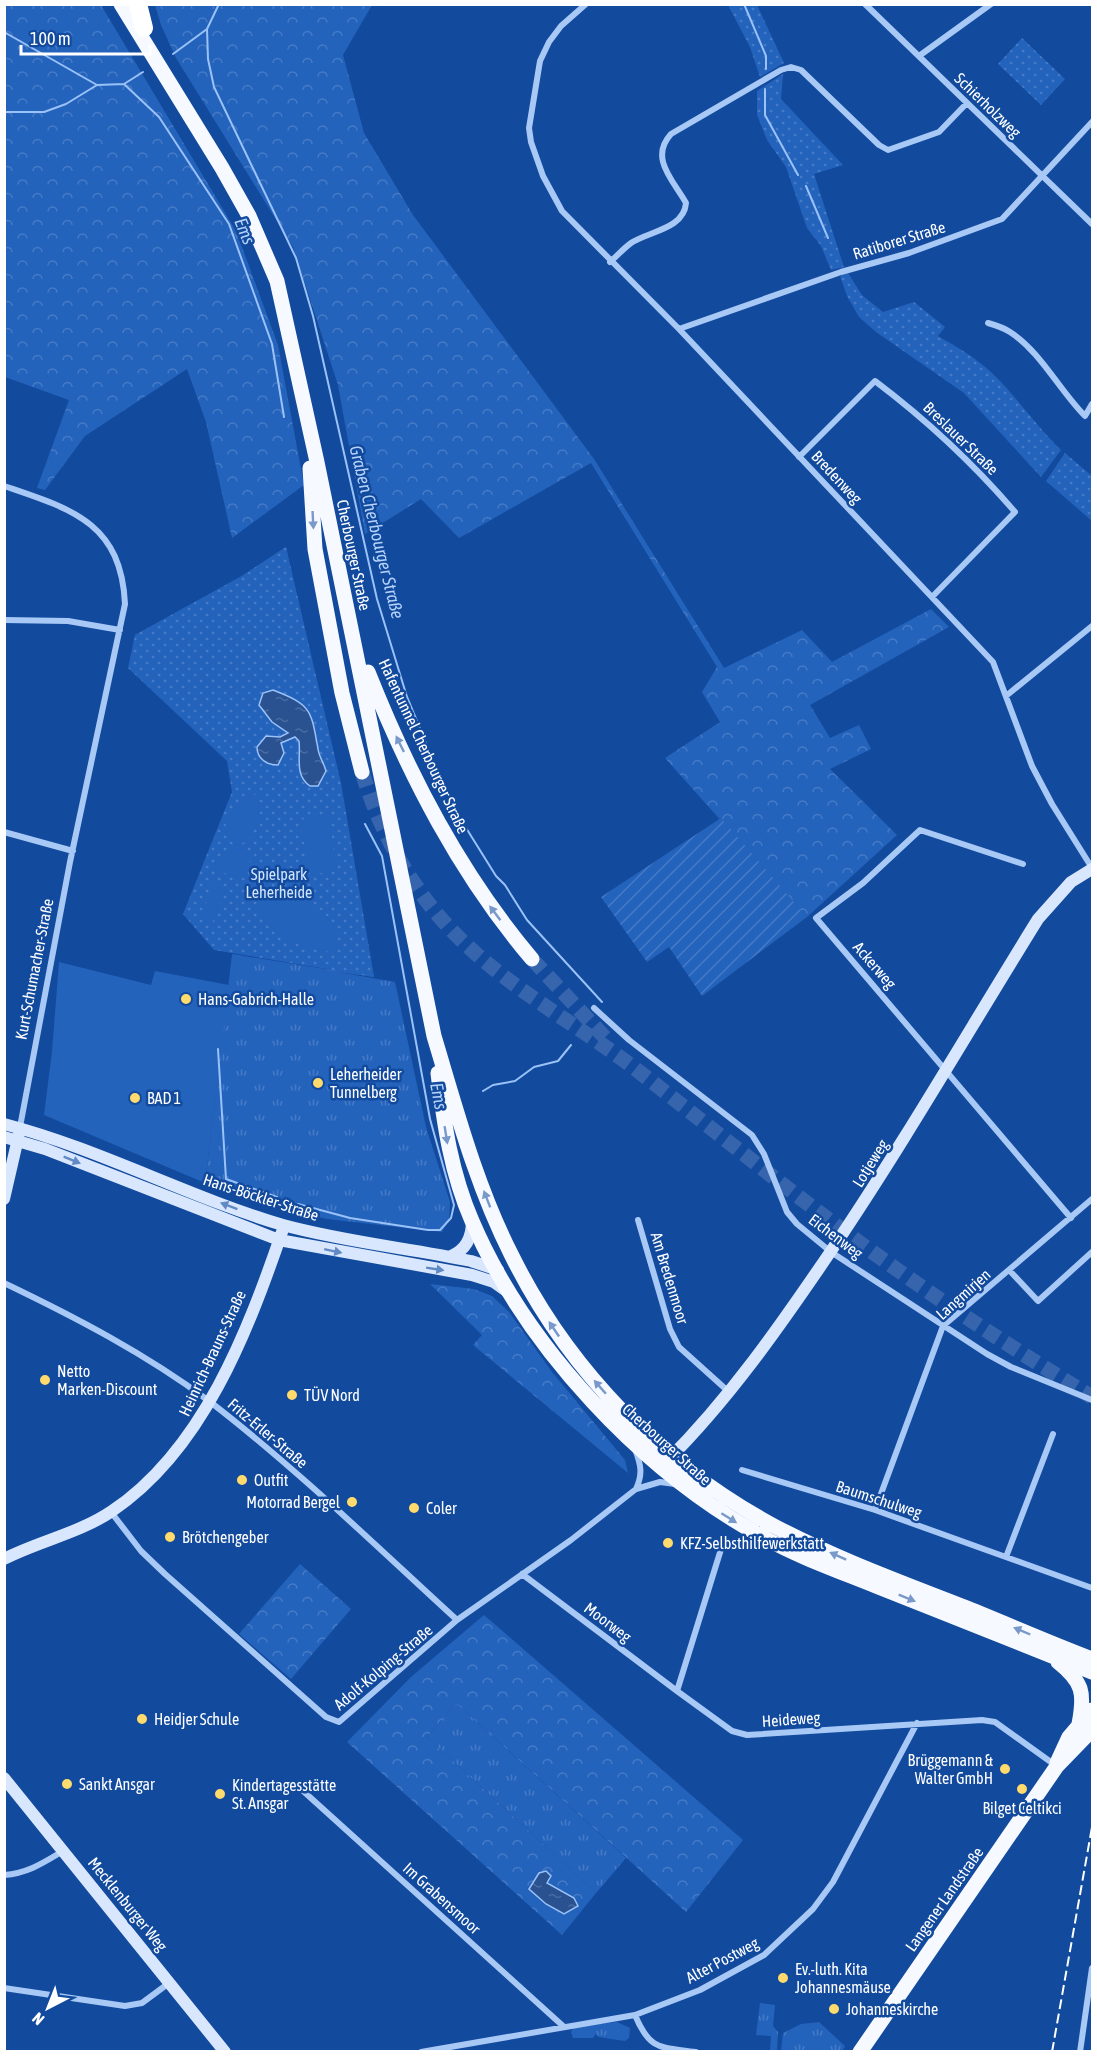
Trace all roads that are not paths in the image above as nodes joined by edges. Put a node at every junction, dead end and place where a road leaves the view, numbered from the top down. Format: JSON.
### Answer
{"nodes":[{"id":1,"x":113,"y":4,"type":"edge"},
{"id":2,"x":121,"y":4,"type":"edge"},
{"id":3,"x":131,"y":4,"type":"edge"},
{"id":4,"x":138,"y":4,"type":"edge"},
{"id":5,"x":586,"y":4,"type":"edge"},
{"id":6,"x":865,"y":4,"type":"edge"},
{"id":7,"x":991,"y":4,"type":"edge"},
{"id":8,"x":144,"y":28,"type":"junction"},
{"id":9,"x":919,"y":56,"type":"junction"},
{"id":10,"x":180,"y":96,"type":"junction"},
{"id":11,"x":967,"y":103,"type":"junction"},
{"id":12,"x":1092,"y":122,"type":"edge"},
{"id":13,"x":1042,"y":176,"type":"junction"},
{"id":14,"x":1092,"y":224,"type":"edge"},
{"id":15,"x":610,"y":262,"type":"junction"},
{"id":16,"x":988,"y":322,"type":"dead end"},
{"id":17,"x":679,"y":329,"type":"junction"},
{"id":18,"x":1092,"y":404,"type":"edge"},
{"id":19,"x":307,"y":420,"type":"junction"},
{"id":20,"x":799,"y":457,"type":"junction"},
{"id":21,"x":4,"y":486,"type":"edge"},
{"id":22,"x":932,"y":597,"type":"junction"},
{"id":23,"x":4,"y":620,"type":"edge"},
{"id":24,"x":1092,"y":626,"type":"edge"},
{"id":25,"x":120,"y":630,"type":"junction"},
{"id":26,"x":352,"y":633,"type":"junction"},
{"id":27,"x":1006,"y":696,"type":"junction"},
{"id":28,"x":362,"y":772,"type":"tunnel mouth"},
{"id":29,"x":4,"y":832,"type":"edge"},
{"id":30,"x":73,"y":851,"type":"junction"},
{"id":31,"x":1023,"y":864,"type":"dead end"},
{"id":32,"x":1092,"y":869,"type":"edge"},
{"id":33,"x":532,"y":959,"type":"tunnel mouth"},
{"id":34,"x":594,"y":1008,"type":"dead end"},
{"id":35,"x":434,"y":1036,"type":"junction"},
{"id":36,"x":947,"y":1071,"type":"junction"},
{"id":37,"x":4,"y":1124,"type":"edge"},
{"id":38,"x":20,"y":1127,"type":"junction"},
{"id":39,"x":4,"y":1137,"type":"edge"},
{"id":40,"x":17,"y":1141,"type":"junction"},
{"id":41,"x":1092,"y":1198,"type":"edge"},
{"id":42,"x":4,"y":1199,"type":"edge"},
{"id":43,"x":1071,"y":1218,"type":"junction"},
{"id":44,"x":638,"y":1220,"type":"dead end"},
{"id":45,"x":472,"y":1221,"type":"junction"},
{"id":46,"x":284,"y":1225,"type":"junction"},
{"id":47,"x":279,"y":1240,"type":"junction"},
{"id":48,"x":831,"y":1252,"type":"junction"},
{"id":49,"x":1092,"y":1252,"type":"edge"},
{"id":50,"x":510,"y":1253,"type":"junction"},
{"id":51,"x":451,"y":1256,"type":"junction"},
{"id":52,"x":498,"y":1270,"type":"junction"},
{"id":53,"x":1010,"y":1270,"type":"junction"},
{"id":54,"x":483,"y":1277,"type":"junction"},
{"id":55,"x":4,"y":1283,"type":"edge"},
{"id":56,"x":531,"y":1293,"type":"junction"},
{"id":57,"x":518,"y":1304,"type":"junction"},
{"id":58,"x":943,"y":1326,"type":"junction"},
{"id":59,"x":730,"y":1393,"type":"junction"},
{"id":60,"x":1092,"y":1400,"type":"edge"},
{"id":61,"x":208,"y":1401,"type":"junction"},
{"id":62,"x":1053,"y":1434,"type":"dead end"},
{"id":63,"x":632,"y":1440,"type":"junction"},
{"id":64,"x":666,"y":1462,"type":"junction"},
{"id":65,"x":742,"y":1470,"type":"dead end"},
{"id":66,"x":681,"y":1484,"type":"junction"},
{"id":67,"x":636,"y":1489,"type":"junction"},
{"id":68,"x":875,"y":1510,"type":"junction"},
{"id":69,"x":111,"y":1512,"type":"junction"},
{"id":70,"x":722,"y":1546,"type":"dead end"},
{"id":71,"x":22,"y":1550,"type":"junction"},
{"id":72,"x":4,"y":1554,"type":"edge"},
{"id":73,"x":1006,"y":1557,"type":"junction"},
{"id":74,"x":4,"y":1559,"type":"edge"},
{"id":75,"x":522,"y":1574,"type":"junction"},
{"id":76,"x":1092,"y":1588,"type":"edge"},
{"id":77,"x":457,"y":1620,"type":"junction"},
{"id":78,"x":1048,"y":1654,"type":"junction"},
{"id":79,"x":1092,"y":1659,"type":"edge"},
{"id":80,"x":1092,"y":1672,"type":"edge"},
{"id":81,"x":677,"y":1691,"type":"junction"},
{"id":82,"x":1092,"y":1710,"type":"edge"},
{"id":83,"x":917,"y":1724,"type":"junction"},
{"id":84,"x":1086,"y":1727,"type":"edge"},
{"id":85,"x":1057,"y":1766,"type":"junction"},
{"id":86,"x":4,"y":1778,"type":"edge"},
{"id":87,"x":302,"y":1790,"type":"dead end"},
{"id":88,"x":63,"y":1850,"type":"junction"},
{"id":89,"x":4,"y":1875,"type":"edge"},
{"id":90,"x":1092,"y":1968,"type":"edge"},
{"id":91,"x":169,"y":1982,"type":"junction"},
{"id":92,"x":4,"y":1988,"type":"edge"},
{"id":93,"x":1091,"y":1994,"type":"edge"},
{"id":94,"x":635,"y":2014,"type":"junction"},
{"id":95,"x":563,"y":2026,"type":"junction"},
{"id":96,"x":225,"y":2052,"type":"edge"},
{"id":97,"x":421,"y":2052,"type":"edge"},
{"id":98,"x":696,"y":2052,"type":"edge"},
{"id":99,"x":860,"y":2052,"type":"edge"},
{"id":100,"x":1080,"y":2052,"type":"edge"}],
"edges":[{"from":1,"to":10,"type":"main road","name":"Cherbourger Straße"},
{"from":2,"to":10,"type":"main road","name":"Cherbourger Straße"},
{"from":3,"to":8,"type":"main road","name":"Cherbourger Straße"},
{"from":4,"to":8,"type":"highway"},
{"from":5,"to":15,"type":"street","name":"Bredenweg"},
{"from":6,"to":9,"type":"street","name":"Schierholzweg"},
{"from":7,"to":9,"type":"street"},
{"from":8,"to":10,"type":"main road","name":"Cherbourger Straße"},
{"from":9,"to":11,"type":"street","name":"Schierholzweg"},
{"from":10,"to":19,"type":"main road","name":"Cherbourger Straße"},
{"from":11,"to":13,"type":"street","name":"Schierholzweg"},
{"from":11,"to":15,"type":"street"},
{"from":12,"to":13,"type":"street","name":"Ratiborer Straße"},
{"from":13,"to":14,"type":"street","name":"Schierholzweg"},
{"from":13,"to":17,"type":"street","name":"Ratiborer Straße"},
{"from":15,"to":17,"type":"street","name":"Bredenweg"},
{"from":16,"to":18,"type":"street"},
{"from":17,"to":20,"type":"street","name":"Bredenweg"},
{"from":19,"to":26,"type":"main road","name":"Cherbourger Straße"},
{"from":19,"to":28,"type":"main road","one_way":true},
{"from":20,"to":22,"type":"street","name":"Bredenweg"},
{"from":20,"to":22,"type":"street","name":"Breslauer Straße"},
{"from":21,"to":25,"type":"street","name":"Kurt-Schumacher-Straße"},
{"from":22,"to":27,"type":"street","name":"Bredenweg"},
{"from":23,"to":25,"type":"street"},
{"from":24,"to":27,"type":"street"},
{"from":25,"to":30,"type":"street","name":"Kurt-Schumacher-Straße"},
{"from":33,"to":26,"type":"main road","name":"Hafentunnel Cherbourger Straße","one_way":true},
{"from":26,"to":35,"type":"main road","name":"Cherbourger Straße"},
{"from":27,"to":32,"type":"street","name":"Bredenweg"},
{"from":29,"to":30,"type":"street"},
{"from":30,"to":38,"type":"street","name":"Kurt-Schumacher-Straße"},
{"from":31,"to":36,"type":"street","name":"Ackerweg"},
{"from":32,"to":36,"type":"street","name":"Lotjeweg"},
{"from":34,"to":48,"type":"street","name":"Eichenweg"},
{"from":35,"to":45,"type":"main road","name":"Cherbourger Straße","one_way":true},
{"from":50,"to":35,"type":"main road","name":"Cherbourger Straße","one_way":true},
{"from":36,"to":43,"type":"street","name":"Ackerweg"},
{"from":36,"to":48,"type":"street","name":"Lotjeweg"},
{"from":37,"to":38,"type":"street","name":"Hans-Böckler-Straße"},
{"from":38,"to":40,"type":"street","name":"Kurt-Schumacher-Straße"},
{"from":46,"to":38,"type":"street","name":"Hans-Böckler-Straße","one_way":true},
{"from":39,"to":40,"type":"street","name":"Hans-Böckler-Straße"},
{"from":40,"to":42,"type":"street","name":"Kurt-Schumacher-Straße"},
{"from":40,"to":47,"type":"street","name":"Hans-Böckler-Straße","one_way":true},
{"from":41,"to":43,"type":"street","name":"Langmirjen"},
{"from":43,"to":53,"type":"street","name":"Langmirjen"},
{"from":44,"to":59,"type":"street","name":"Am Bredenmoor"},
{"from":45,"to":51,"type":"street"},
{"from":45,"to":52,"type":"main road","name":"Cherbourger Straße"},
{"from":46,"to":47,"type":"street","name":"Heinrich-Brauns-Straße"},
{"from":46,"to":51,"type":"street","name":"Hans-Böckler-Straße"},
{"from":47,"to":54,"type":"street","name":"Hans-Böckler-Straße","one_way":true},
{"from":47,"to":61,"type":"street","name":"Heinrich-Brauns-Straße"},
{"from":48,"to":58,"type":"street","name":"Eichenweg"},
{"from":48,"to":59,"type":"street","name":"Lotjeweg"},
{"from":49,"to":53,"type":"street"},
{"from":50,"to":52,"type":"main road"},
{"from":50,"to":56,"type":"main road","name":"Cherbourger Straße"},
{"from":51,"to":52,"type":"street","name":"Hans-Böckler-Straße"},
{"from":52,"to":54,"type":"street"},
{"from":52,"to":56,"type":"main road"},
{"from":52,"to":57,"type":"main road","name":"Cherbourger Straße"},
{"from":53,"to":58,"type":"street","name":"Langmirjen"},
{"from":54,"to":57,"type":"street","name":"Hans-Böckler-Straße"},
{"from":55,"to":61,"type":"street","name":"Fritz-Erler-Straße"},
{"from":64,"to":56,"type":"main road","name":"Cherbourger Straße","one_way":true},
{"from":57,"to":63,"type":"main road","name":"Cherbourger Straße"},
{"from":58,"to":60,"type":"street","name":"Eichenweg"},
{"from":58,"to":68,"type":"street","name":"Langmirjen"},
{"from":59,"to":64,"type":"street","name":"Lotjeweg"},
{"from":61,"to":69,"type":"street","name":"Heinrich-Brauns-Straße"},
{"from":61,"to":77,"type":"street","name":"Fritz-Erler-Straße"},
{"from":62,"to":73,"type":"street"},
{"from":63,"to":64,"type":"main road","name":"Cherbourger Straße"},
{"from":63,"to":67,"type":"street"},
{"from":64,"to":66,"type":"main road","name":"Cherbourger Straße"},
{"from":79,"to":64,"type":"main road","name":"Cherbourger Straße","one_way":true},
{"from":65,"to":68,"type":"street","name":"Baumschulweg"},
{"from":66,"to":67,"type":"street","name":"Adolf-Kolping-Straße"},
{"from":66,"to":78,"type":"main road","name":"Cherbourger Straße","one_way":true},
{"from":67,"to":75,"type":"street","name":"Adolf-Kolping-Straße"},
{"from":68,"to":73,"type":"street","name":"Baumschulweg"},
{"from":69,"to":71,"type":"street","name":"Heinrich-Brauns-Straße"},
{"from":69,"to":77,"type":"street","name":"Adolf-Kolping-Straße"},
{"from":70,"to":81,"type":"street"},
{"from":71,"to":72,"type":"street","name":"Heinrich-Brauns-Straße"},
{"from":71,"to":74,"type":"street","name":"Heinrich-Brauns-Straße"},
{"from":73,"to":76,"type":"street","name":"Baumschulweg"},
{"from":75,"to":77,"type":"street","name":"Adolf-Kolping-Straße"},
{"from":75,"to":81,"type":"street","name":"Moorweg"},
{"from":78,"to":80,"type":"main road","name":"Cherbourger Straße"},
{"from":78,"to":84,"type":"main road"},
{"from":81,"to":83,"type":"street","name":"Heideweg"},
{"from":82,"to":84,"type":"main road","name":"Langener Landstraße"},
{"from":83,"to":85,"type":"street","name":"Heideweg"},
{"from":83,"to":94,"type":"street","name":"Alter Postweg"},
{"from":84,"to":85,"type":"main road","name":"Langener Landstraße"},
{"from":85,"to":99,"type":"main road","name":"Langener Landstraße"},
{"from":86,"to":88,"type":"street","name":"Mecklenburger Weg"},
{"from":87,"to":95,"type":"street","name":"Im Grabensmoor"},
{"from":88,"to":89,"type":"street"},
{"from":88,"to":91,"type":"street","name":"Mecklenburger Weg"},
{"from":90,"to":93,"type":"street"},
{"from":91,"to":92,"type":"street"},
{"from":91,"to":96,"type":"street","name":"Mecklenburger Weg"},
{"from":93,"to":100,"type":"street"},
{"from":94,"to":95,"type":"street","name":"Alter Postweg"},
{"from":94,"to":98,"type":"street"},
{"from":95,"to":97,"type":"street","name":"Alter Postweg"}]}
